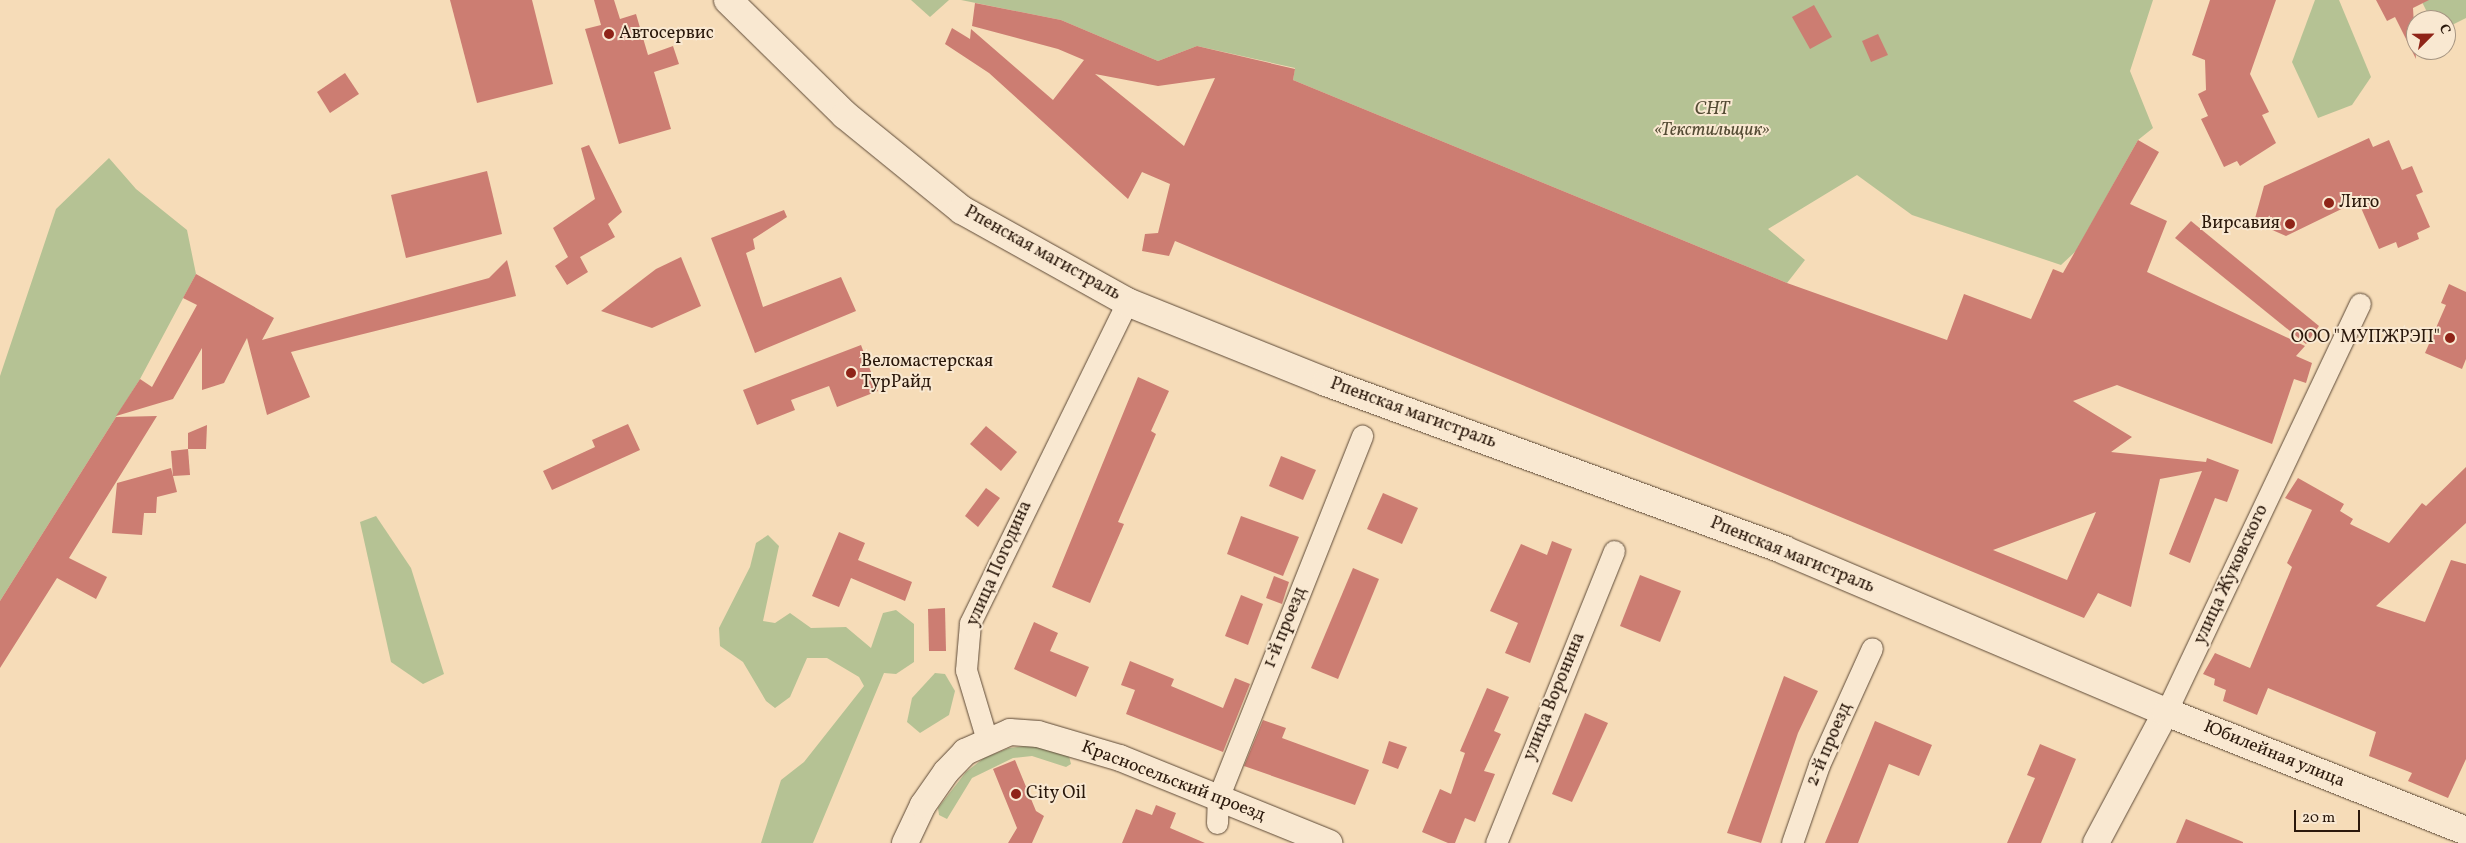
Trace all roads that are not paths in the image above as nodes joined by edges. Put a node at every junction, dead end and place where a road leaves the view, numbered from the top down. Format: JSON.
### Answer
{"nodes":[{"id":1,"x":728,"y":0,"type":"edge"},
{"id":2,"x":1127,"y":302,"type":"junction"},
{"id":3,"x":2360,"y":304,"type":"dead end"},
{"id":4,"x":1362,"y":436,"type":"dead end"},
{"id":5,"x":1614,"y":551,"type":"dead end"},
{"id":6,"x":1872,"y":648,"type":"dead end"},
{"id":7,"x":2166,"y":712,"type":"junction"},
{"id":8,"x":987,"y":740,"type":"junction"},
{"id":9,"x":1218,"y":810,"type":"junction"},
{"id":10,"x":2466,"y":831,"type":"edge"},
{"id":11,"x":905,"y":843,"type":"edge"},
{"id":12,"x":1329,"y":843,"type":"edge"},
{"id":13,"x":1496,"y":843,"type":"edge"},
{"id":14,"x":1792,"y":843,"type":"edge"},
{"id":15,"x":2096,"y":843,"type":"edge"}],
"edges":[{"from":1,"to":2,"type":"main road","name":"Рпенская магистраль"},
{"from":2,"to":7,"type":"main road","name":"Рпенская магистраль"},
{"from":2,"to":8,"type":"street","name":"улица Погодина"},
{"from":3,"to":7,"type":"street","name":"улица Жуковского"},
{"from":4,"to":9,"type":"street","name":"1-й проезд"},
{"from":5,"to":13,"type":"street","name":"улица Воронина"},
{"from":6,"to":14,"type":"street","name":"2-й проезд"},
{"from":7,"to":10,"type":"main road","name":"Юбилейная улица"},
{"from":7,"to":15,"type":"street","name":"улица Жуковского"},
{"from":8,"to":9,"type":"street","name":"Красносельский проезд"},
{"from":8,"to":11,"type":"street"},
{"from":9,"to":12,"type":"street","name":"Красносельский проезд"}]}
